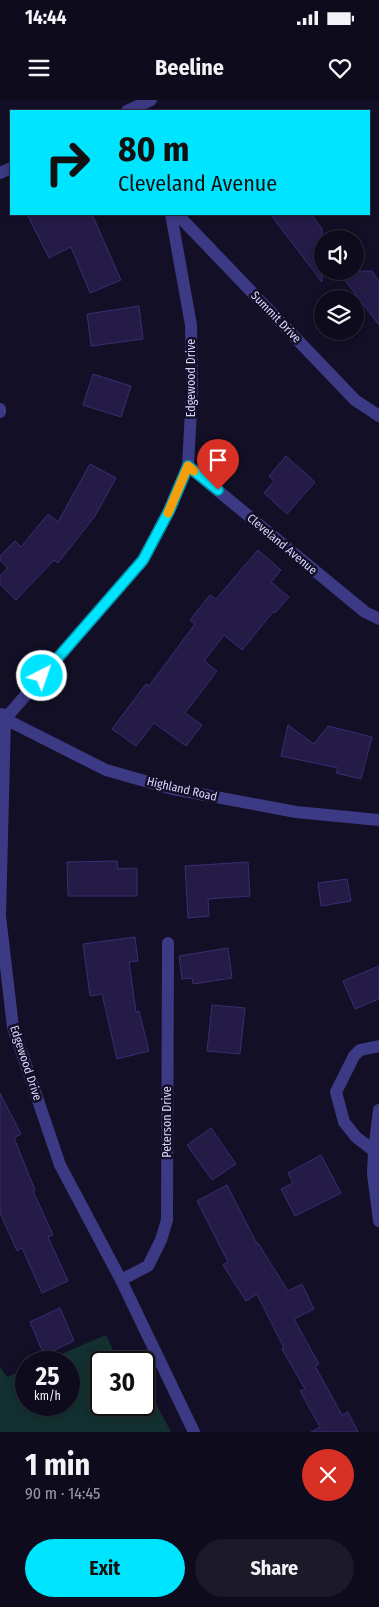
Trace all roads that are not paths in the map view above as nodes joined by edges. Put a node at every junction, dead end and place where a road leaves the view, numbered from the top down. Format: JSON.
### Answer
{"nodes":[{"id":1,"x":150,"y":100,"type":"edge"},
{"id":2,"x":131,"y":108,"type":"edge"},
{"id":3,"x":171,"y":215,"type":"edge"},
{"id":4,"x":178,"y":215,"type":"edge"},
{"id":5,"x":379,"y":416,"type":"edge"},
{"id":6,"x":188,"y":466,"type":"junction"},
{"id":7,"x":379,"y":619,"type":"edge"},
{"id":8,"x":2,"y":716,"type":"edge"},
{"id":9,"x":379,"y":820,"type":"edge"},
{"id":10,"x":168,"y":943,"type":"dead end"},
{"id":11,"x":379,"y":1046,"type":"edge"},
{"id":12,"x":379,"y":1110,"type":"edge"},
{"id":13,"x":374,"y":1152,"type":"junction"},
{"id":14,"x":379,"y":1221,"type":"edge"},
{"id":15,"x":121,"y":1280,"type":"junction"},
{"id":16,"x":194,"y":1432,"type":"edge"}],
"edges":[{"from":1,"to":2,"type":"street"},
{"from":3,"to":6,"type":"street","name":"Edgewood Drive"},
{"from":4,"to":5,"type":"street","name":"Summit Drive"},
{"from":6,"to":7,"type":"street","name":"Cleveland Avenue"},
{"from":6,"to":8,"type":"street","name":"Edgewood Drive"},
{"from":8,"to":9,"type":"street","name":"Highland Road"},
{"from":8,"to":15,"type":"street","name":"Edgewood Drive"},
{"from":10,"to":15,"type":"street","name":"Peterson Drive"},
{"from":11,"to":13,"type":"street"},
{"from":12,"to":13,"type":"street"},
{"from":13,"to":14,"type":"street"},
{"from":15,"to":16,"type":"street","name":"Edgewood Drive"}]}
